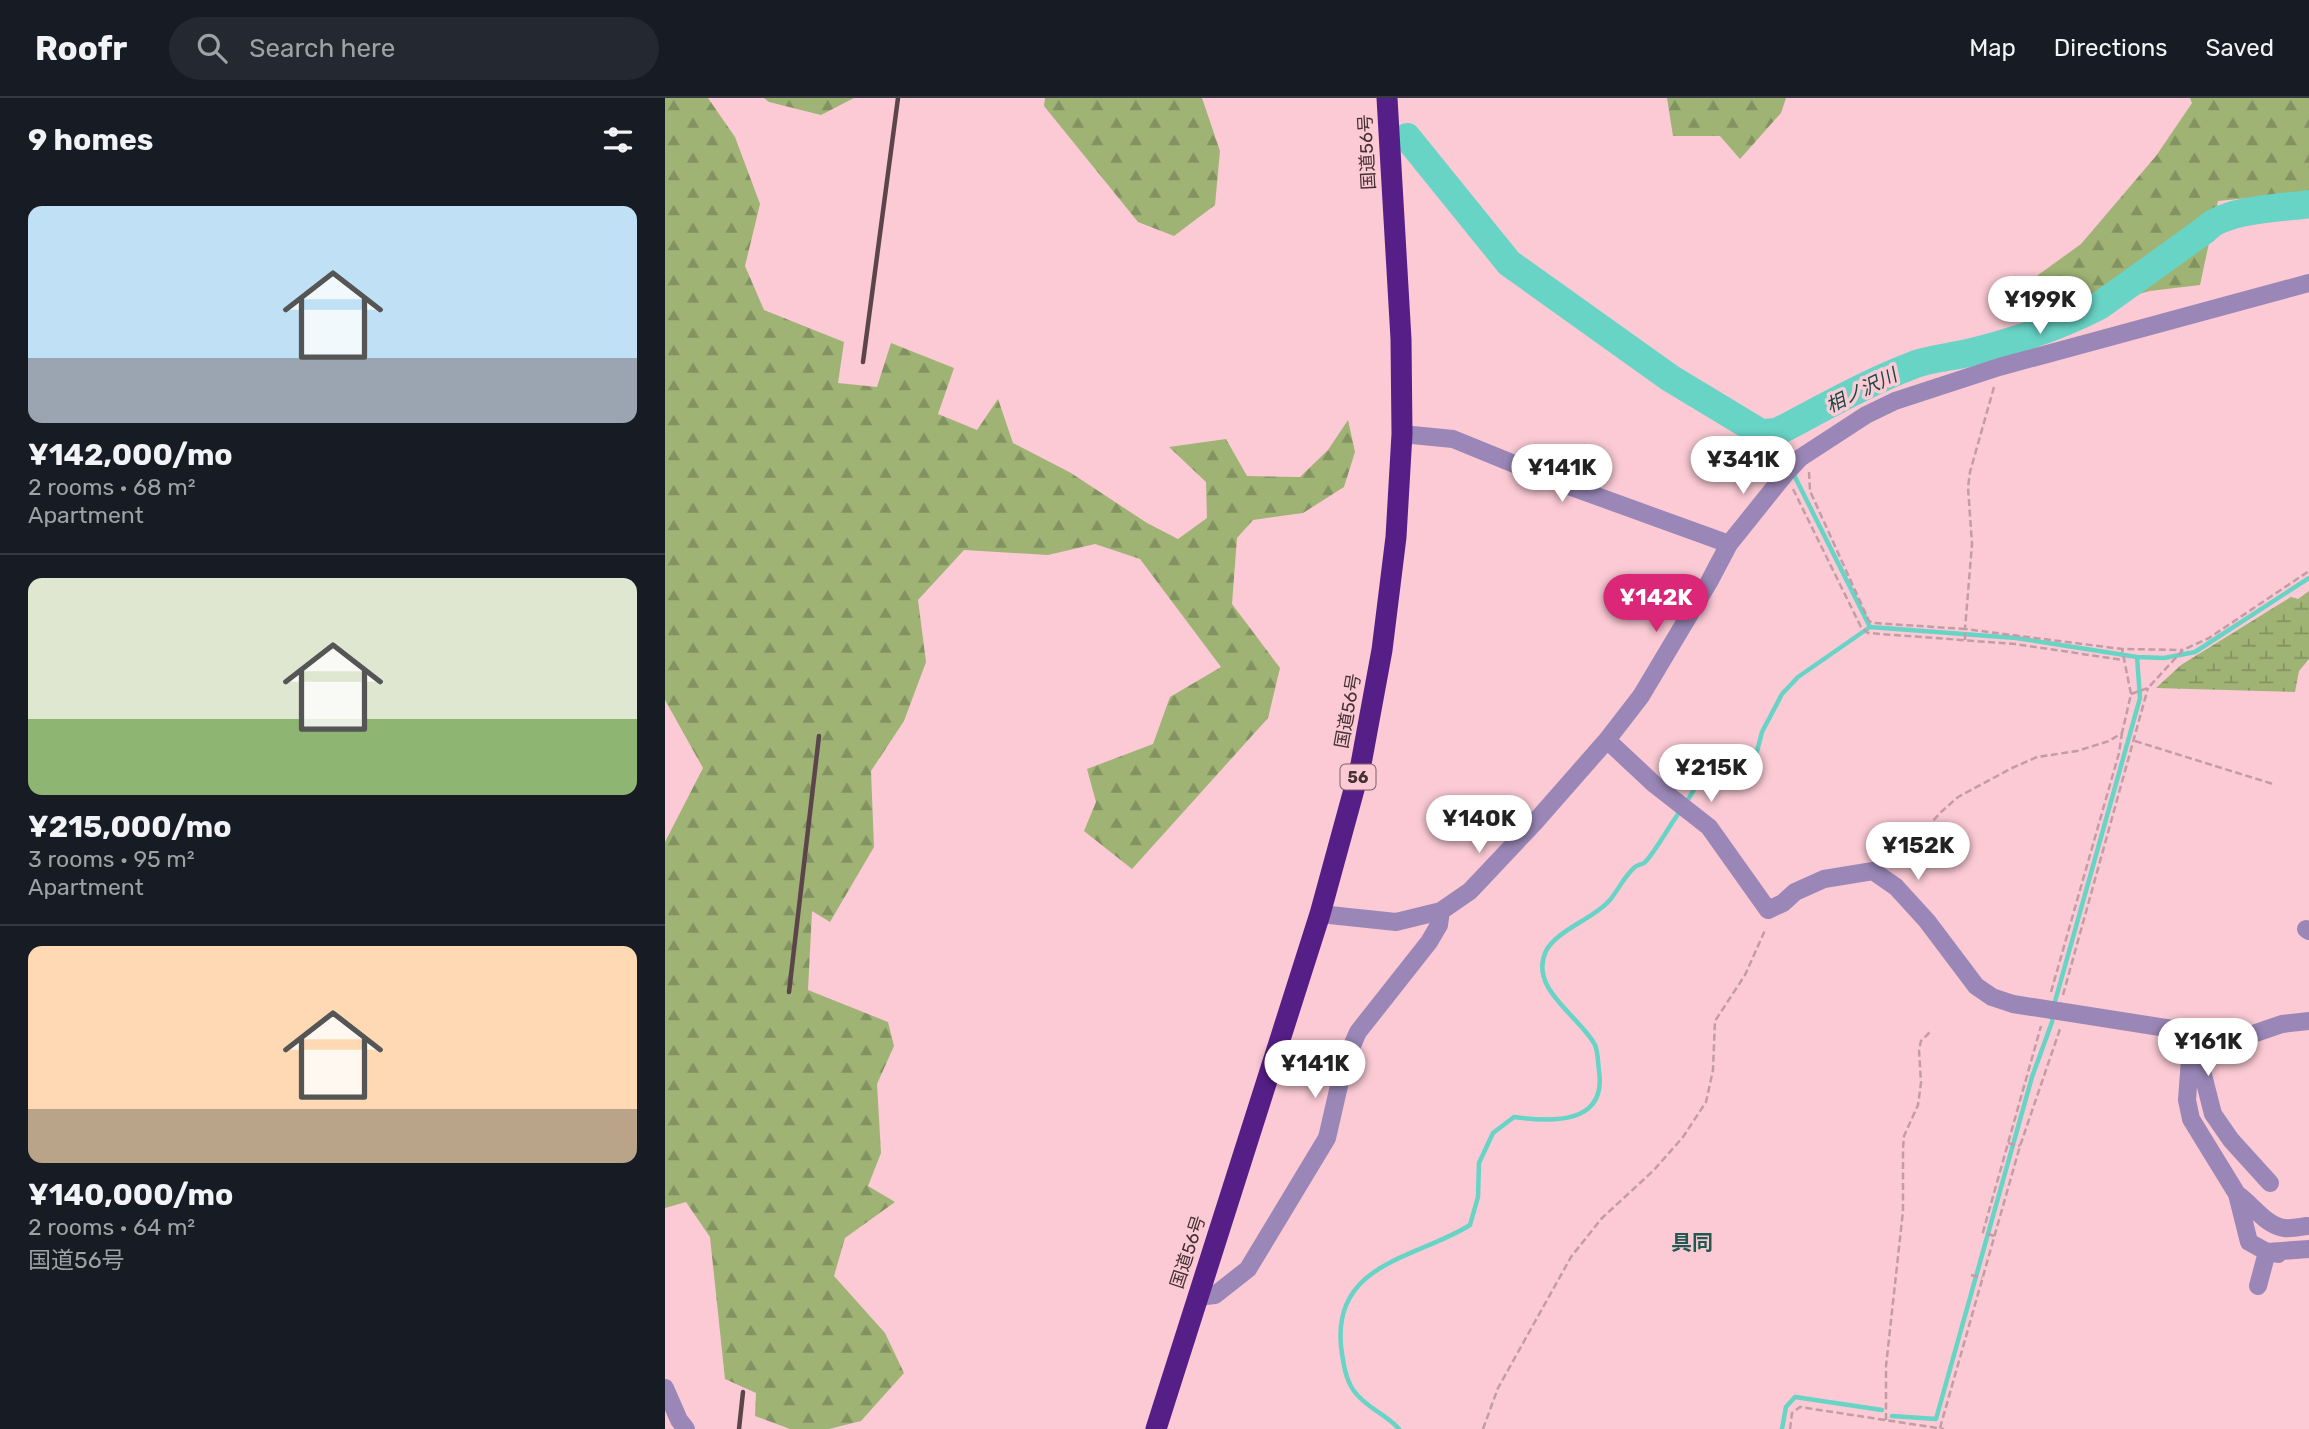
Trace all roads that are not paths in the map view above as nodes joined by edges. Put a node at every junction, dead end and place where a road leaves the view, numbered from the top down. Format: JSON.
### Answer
{"nodes":[{"id":1,"x":1387,"y":98,"type":"edge"},
{"id":2,"x":2309,"y":283,"type":"edge"},
{"id":3,"x":1402,"y":434,"type":"junction"},
{"id":4,"x":1729,"y":544,"type":"junction"},
{"id":5,"x":1607,"y":740,"type":"junction"},
{"id":6,"x":1441,"y":911,"type":"junction"},
{"id":7,"x":1320,"y":914,"type":"junction"},
{"id":8,"x":2309,"y":1021,"type":"edge"},
{"id":9,"x":2282,"y":1024,"type":"junction"},
{"id":10,"x":2192,"y":1032,"type":"junction"},
{"id":11,"x":2309,"y":1034,"type":"edge"},
{"id":12,"x":2270,"y":1184,"type":"dead end"},
{"id":13,"x":2237,"y":1195,"type":"junction"},
{"id":14,"x":2307,"y":1226,"type":"dead end"},
{"id":15,"x":2309,"y":1249,"type":"edge"},
{"id":16,"x":2267,"y":1252,"type":"junction"},
{"id":17,"x":2309,"y":1260,"type":"edge"},
{"id":18,"x":2258,"y":1286,"type":"dead end"},
{"id":19,"x":1197,"y":1297,"type":"junction"},
{"id":20,"x":665,"y":1388,"type":"edge"},
{"id":21,"x":686,"y":1429,"type":"edge"},
{"id":22,"x":1156,"y":1429,"type":"edge"}],
"edges":[{"from":1,"to":3,"type":"highway","name":"国道56号","number":"56"},
{"from":2,"to":4,"type":"street"},
{"from":3,"to":4,"type":"street"},
{"from":3,"to":7,"type":"highway","name":"国道56号","number":"56"},
{"from":4,"to":5,"type":"street"},
{"from":5,"to":6,"type":"street"},
{"from":5,"to":10,"type":"street"},
{"from":6,"to":7,"type":"street"},
{"from":6,"to":19,"type":"street"},
{"from":7,"to":19,"type":"highway","name":"国道56号","number":"56"},
{"from":8,"to":9,"type":"street"},
{"from":9,"to":10,"type":"street"},
{"from":9,"to":11,"type":"street"},
{"from":10,"to":12,"type":"street"},
{"from":10,"to":13,"type":"street"},
{"from":13,"to":14,"type":"street"},
{"from":13,"to":16,"type":"street"},
{"from":15,"to":16,"type":"street"},
{"from":16,"to":17,"type":"street"},
{"from":16,"to":18,"type":"street"},
{"from":19,"to":22,"type":"highway","name":"国道56号","number":"56"},
{"from":20,"to":21,"type":"street"}]}
